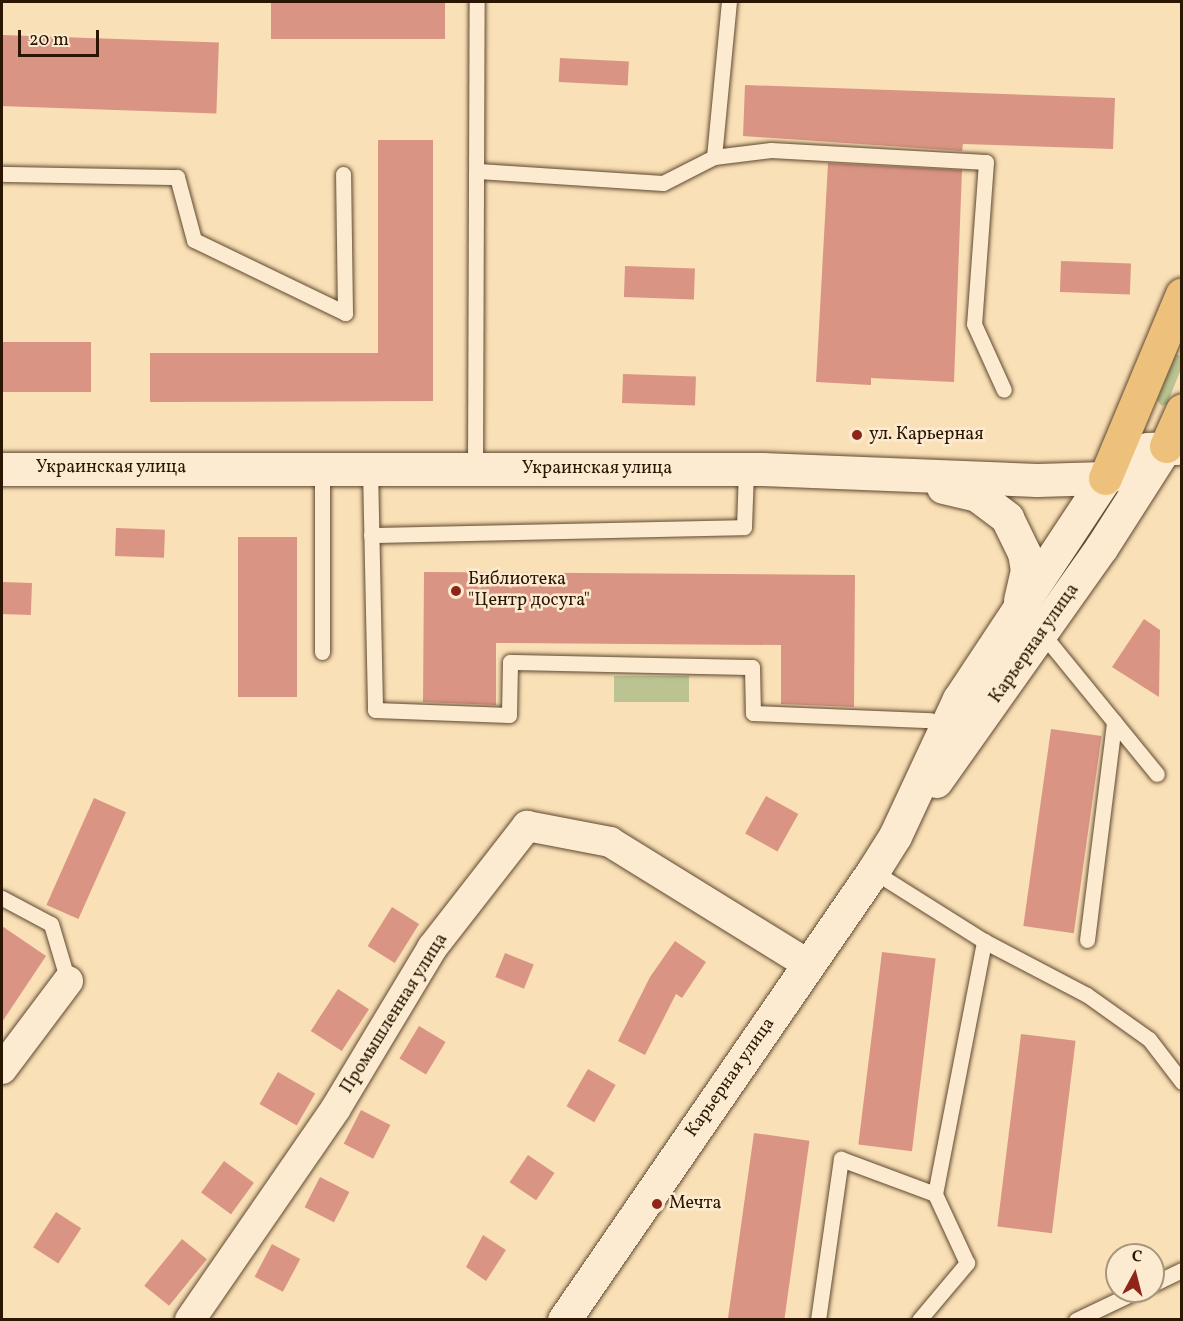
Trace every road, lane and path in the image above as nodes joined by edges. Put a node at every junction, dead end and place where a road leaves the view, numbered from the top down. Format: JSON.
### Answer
{"nodes":[{"id":1,"x":477,"y":2,"type":"edge"},
{"id":2,"x":729,"y":2,"type":"edge"},
{"id":3,"x":714,"y":158,"type":"junction"},
{"id":4,"x":478,"y":171,"type":"junction"},
{"id":5,"x":2,"y":174,"type":"edge"},
{"id":6,"x":343,"y":174,"type":"dead end"},
{"id":7,"x":1182,"y":294,"type":"edge"},
{"id":8,"x":1004,"y":390,"type":"dead end"},
{"id":9,"x":1182,"y":410,"type":"edge"},
{"id":10,"x":1174,"y":447,"type":"edge"},
{"id":11,"x":322,"y":468,"type":"junction"},
{"id":12,"x":370,"y":468,"type":"junction"},
{"id":13,"x":475,"y":468,"type":"junction"},
{"id":14,"x":2,"y":469,"type":"edge"},
{"id":15,"x":754,"y":469,"type":"junction"},
{"id":16,"x":1105,"y":478,"type":"junction"},
{"id":17,"x":371,"y":535,"type":"junction"},
{"id":18,"x":1013,"y":617,"type":"junction"},
{"id":19,"x":1050,"y":643,"type":"dead end"},
{"id":20,"x":322,"y":652,"type":"dead end"},
{"id":21,"x":931,"y":720,"type":"dead end"},
{"id":22,"x":1114,"y":722,"type":"junction"},
{"id":23,"x":1157,"y":774,"type":"dead end"},
{"id":24,"x":895,"y":836,"type":"junction"},
{"id":25,"x":873,"y":871,"type":"junction"},
{"id":26,"x":2,"y":898,"type":"edge"},
{"id":27,"x":1087,"y":940,"type":"dead end"},
{"id":28,"x":984,"y":941,"type":"junction"},
{"id":29,"x":809,"y":965,"type":"junction"},
{"id":30,"x":68,"y":981,"type":"joint"},
{"id":31,"x":2,"y":1069,"type":"edge"},
{"id":32,"x":1182,"y":1082,"type":"edge"},
{"id":33,"x":935,"y":1194,"type":"junction"},
{"id":34,"x":1182,"y":1270,"type":"edge"},
{"id":35,"x":1165,"y":1278,"type":"edge"},
{"id":36,"x":1112,"y":1303,"type":"edge"},
{"id":37,"x":190,"y":1320,"type":"edge"},
{"id":38,"x":564,"y":1320,"type":"edge"},
{"id":39,"x":818,"y":1320,"type":"edge"},
{"id":40,"x":918,"y":1320,"type":"edge"},
{"id":41,"x":1076,"y":1320,"type":"edge"}],
"edges":[{"from":1,"to":4,"type":"lane"},
{"from":2,"to":3,"type":"lane"},
{"from":3,"to":4,"type":"lane"},
{"from":3,"to":8,"type":"lane"},
{"from":4,"to":13,"type":"lane"},
{"from":5,"to":6,"type":"lane"},
{"from":7,"to":16,"type":"main road"},
{"from":9,"to":10,"type":"main road"},
{"from":10,"to":16,"type":"street"},
{"from":10,"to":24,"type":"street","name":"Карьерная улица"},
{"from":11,"to":12,"type":"street","name":"Украинская улица"},
{"from":11,"to":14,"type":"street","name":"Украинская улица"},
{"from":11,"to":20,"type":"lane"},
{"from":12,"to":13,"type":"street","name":"Украинская улица"},
{"from":12,"to":17,"type":"lane"},
{"from":13,"to":15,"type":"street","name":"Украинская улица"},
{"from":15,"to":16,"type":"street","name":"Украинская улица"},
{"from":15,"to":17,"type":"lane"},
{"from":15,"to":18,"type":"street"},
{"from":16,"to":18,"type":"street","name":"Карьерная улица"},
{"from":17,"to":21,"type":"lane"},
{"from":18,"to":24,"type":"street","name":"Карьерная улица"},
{"from":19,"to":22,"type":"lane"},
{"from":22,"to":23,"type":"lane"},
{"from":22,"to":27,"type":"lane"},
{"from":24,"to":25,"type":"street","name":"Карьерная улица"},
{"from":25,"to":28,"type":"lane"},
{"from":25,"to":29,"type":"street","name":"Карьерная улица"},
{"from":26,"to":30,"type":"lane"},
{"from":28,"to":32,"type":"lane"},
{"from":28,"to":33,"type":"lane"},
{"from":29,"to":37,"type":"street","name":"Промышленная улица"},
{"from":29,"to":38,"type":"street","name":"Карьерная улица"},
{"from":30,"to":31,"type":"street"},
{"from":33,"to":39,"type":"lane"},
{"from":33,"to":40,"type":"lane"},
{"from":34,"to":35,"type":"lane"},
{"from":36,"to":41,"type":"lane"}]}
